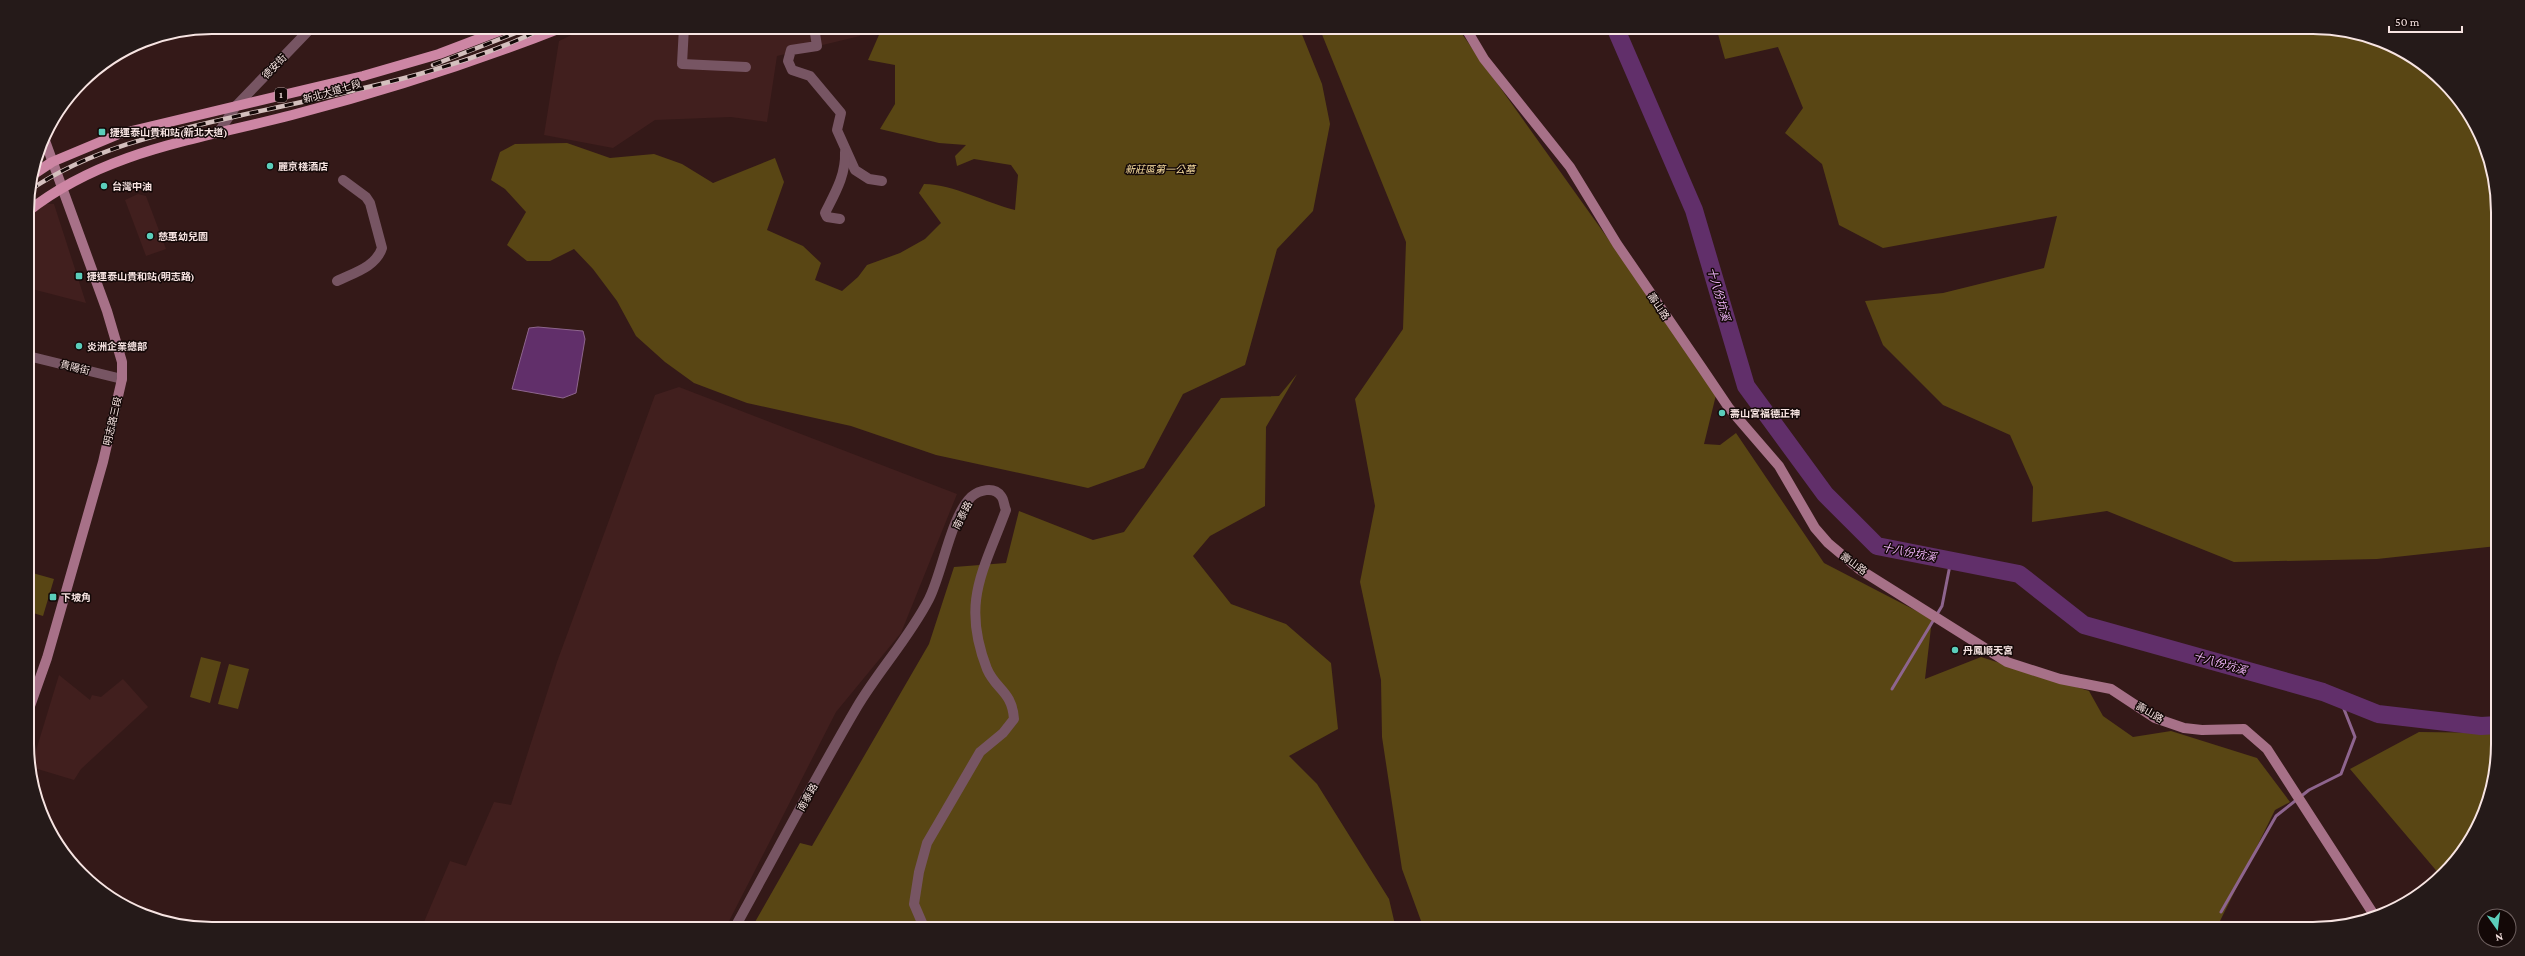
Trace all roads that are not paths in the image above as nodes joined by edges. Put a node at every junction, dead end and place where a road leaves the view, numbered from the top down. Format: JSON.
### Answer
{"nodes":[{"id":1,"x":305,"y":34,"type":"edge"},
{"id":2,"x":491,"y":34,"type":"edge"},
{"id":3,"x":544,"y":34,"type":"edge"},
{"id":4,"x":684,"y":34,"type":"edge"},
{"id":5,"x":815,"y":34,"type":"edge"},
{"id":6,"x":1469,"y":34,"type":"edge"},
{"id":7,"x":746,"y":68,"type":"dead end"},
{"id":8,"x":236,"y":106,"type":"junction"},
{"id":9,"x":218,"y":133,"type":"junction"},
{"id":10,"x":47,"y":147,"type":"edge"},
{"id":11,"x":845,"y":148,"type":"junction"},
{"id":12,"x":52,"y":162,"type":"junction"},
{"id":13,"x":39,"y":171,"type":"edge"},
{"id":14,"x":343,"y":180,"type":"dead end"},
{"id":15,"x":882,"y":181,"type":"dead end"},
{"id":16,"x":62,"y":187,"type":"junction"},
{"id":17,"x":34,"y":208,"type":"edge"},
{"id":18,"x":840,"y":219,"type":"dead end"},
{"id":19,"x":337,"y":281,"type":"dead end"},
{"id":20,"x":34,"y":357,"type":"edge"},
{"id":21,"x":122,"y":379,"type":"junction"},
{"id":22,"x":34,"y":695,"type":"edge"},
{"id":23,"x":2372,"y":912,"type":"edge"},
{"id":24,"x":738,"y":922,"type":"edge"},
{"id":25,"x":922,"y":922,"type":"edge"}],
"edges":[{"from":1,"to":8,"type":"street","name":"德安街"},
{"from":2,"to":8,"type":"main road","name":"新北大道七段","number":"1"},
{"from":3,"to":9,"type":"main road","name":"新北大道七段","number":"1"},
{"from":4,"to":7,"type":"street"},
{"from":5,"to":11,"type":"street"},
{"from":6,"to":23,"type":"street","name":"壽山路"},
{"from":8,"to":9,"type":"street","name":"德安街"},
{"from":8,"to":12,"type":"main road","name":"新北大道七段","number":"1"},
{"from":9,"to":16,"type":"main road","name":"新北大道七段","number":"1"},
{"from":10,"to":12,"type":"street","name":"明志路三段"},
{"from":11,"to":15,"type":"street"},
{"from":11,"to":18,"type":"street"},
{"from":12,"to":13,"type":"main road","number":"1"},
{"from":12,"to":16,"type":"street","name":"明志路三段"},
{"from":14,"to":19,"type":"street"},
{"from":16,"to":17,"type":"main road","number":"1"},
{"from":16,"to":21,"type":"street","name":"明志路三段"},
{"from":20,"to":21,"type":"street","name":"貴陽街"},
{"from":21,"to":22,"type":"street","name":"明志路三段"},
{"from":24,"to":25,"type":"street","name":"南泰路"}]}
